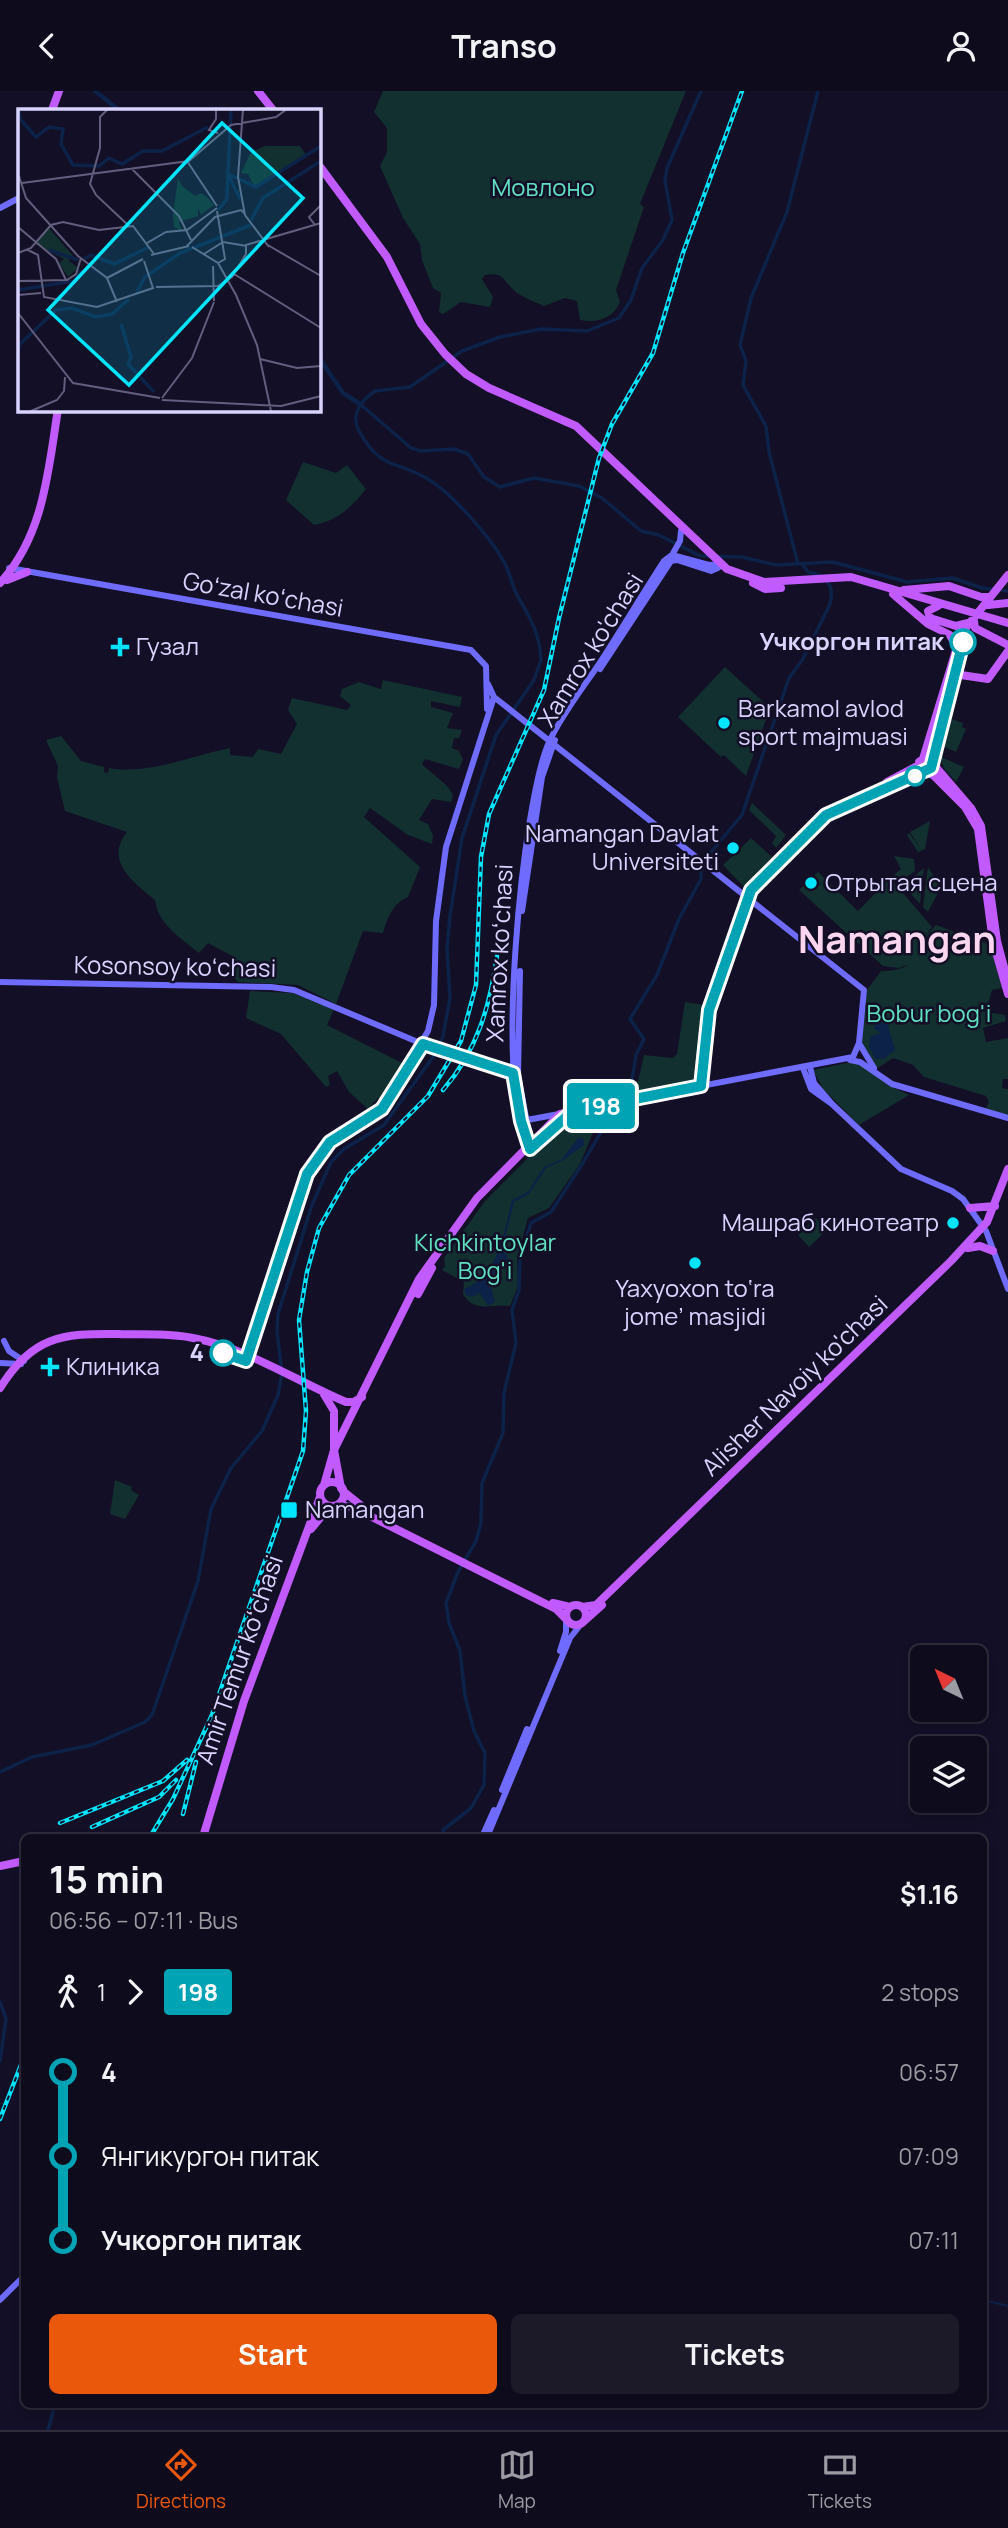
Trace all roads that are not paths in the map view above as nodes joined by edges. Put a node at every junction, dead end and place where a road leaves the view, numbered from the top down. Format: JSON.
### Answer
{"nodes":[{"id":1,"x":59,"y":91,"type":"edge"},
{"id":2,"x":260,"y":91,"type":"edge"},
{"id":3,"x":54,"y":108,"type":"edge"},
{"id":4,"x":274,"y":109,"type":"edge"},
{"id":5,"x":320,"y":167,"type":"edge"},
{"id":6,"x":320,"y":171,"type":"edge"},
{"id":7,"x":331,"y":182,"type":"junction"},
{"id":8,"x":18,"y":199,"type":"edge"},
{"id":9,"x":0,"y":208,"type":"edge"},
{"id":10,"x":453,"y":365,"type":"junction"},
{"id":11,"x":56,"y":411,"type":"edge"},
{"id":12,"x":56,"y":411,"type":"edge"},
{"id":13,"x":681,"y":531,"type":"junction"},
{"id":14,"x":24,"y":551,"type":"junction"},
{"id":15,"x":674,"y":551,"type":"junction"},
{"id":16,"x":706,"y":553,"type":"junction"},
{"id":17,"x":718,"y":566,"type":"junction"},
{"id":18,"x":10,"y":569,"type":"junction"},
{"id":19,"x":28,"y":572,"type":"junction"},
{"id":20,"x":0,"y":581,"type":"edge"},
{"id":21,"x":1006,"y":581,"type":"edge"},
{"id":22,"x":890,"y":591,"type":"junction"},
{"id":23,"x":989,"y":601,"type":"junction"},
{"id":24,"x":1008,"y":603,"type":"edge"},
{"id":25,"x":941,"y":605,"type":"junction"},
{"id":26,"x":979,"y":609,"type":"junction"},
{"id":27,"x":968,"y":626,"type":"junction"},
{"id":28,"x":1007,"y":626,"type":"edge"},
{"id":29,"x":1008,"y":645,"type":"edge"},
{"id":30,"x":956,"y":646,"type":"junction"},
{"id":31,"x":1008,"y":651,"type":"edge"},
{"id":32,"x":954,"y":674,"type":"junction"},
{"id":33,"x":488,"y":684,"type":"junction"},
{"id":34,"x":494,"y":697,"type":"junction"},
{"id":35,"x":505,"y":706,"type":"junction"},
{"id":36,"x":488,"y":714,"type":"junction"},
{"id":37,"x":552,"y":741,"type":"junction"},
{"id":38,"x":924,"y":763,"type":"junction"},
{"id":39,"x":938,"y":775,"type":"junction"},
{"id":40,"x":745,"y":894,"type":"junction"},
{"id":41,"x":0,"y":982,"type":"edge"},
{"id":42,"x":1008,"y":982,"type":"edge"},
{"id":43,"x":1008,"y":994,"type":"edge"},
{"id":44,"x":859,"y":1043,"type":"junction"},
{"id":45,"x":423,"y":1044,"type":"junction"},
{"id":46,"x":848,"y":1059,"type":"junction"},
{"id":47,"x":865,"y":1062,"type":"junction"},
{"id":48,"x":806,"y":1067,"type":"junction"},
{"id":49,"x":515,"y":1073,"type":"junction"},
{"id":50,"x":699,"y":1084,"type":"junction"},
{"id":51,"x":573,"y":1111,"type":"junction"},
{"id":52,"x":560,"y":1114,"type":"junction"},
{"id":53,"x":1008,"y":1118,"type":"edge"},
{"id":54,"x":527,"y":1120,"type":"junction"},
{"id":55,"x":530,"y":1145,"type":"junction"},
{"id":56,"x":1008,"y":1169,"type":"edge"},
{"id":57,"x":1008,"y":1185,"type":"edge"},
{"id":58,"x":995,"y":1206,"type":"junction"},
{"id":59,"x":970,"y":1208,"type":"junction"},
{"id":60,"x":985,"y":1229,"type":"junction"},
{"id":61,"x":968,"y":1248,"type":"junction"},
{"id":62,"x":993,"y":1251,"type":"junction"},
{"id":63,"x":1008,"y":1289,"type":"edge"},
{"id":64,"x":395,"y":1333,"type":"junction"},
{"id":65,"x":4,"y":1341,"type":"dead end"},
{"id":66,"x":249,"y":1356,"type":"junction"},
{"id":67,"x":0,"y":1361,"type":"edge"},
{"id":68,"x":22,"y":1362,"type":"junction"},
{"id":69,"x":314,"y":1386,"type":"junction"},
{"id":70,"x":0,"y":1388,"type":"edge"},
{"id":71,"x":0,"y":1396,"type":"edge"},
{"id":72,"x":362,"y":1397,"type":"junction"},
{"id":73,"x":334,"y":1450,"type":"junction"},
{"id":74,"x":337,"y":1460,"type":"junction"},
{"id":75,"x":324,"y":1485,"type":"junction"},
{"id":76,"x":342,"y":1490,"type":"junction"},
{"id":77,"x":320,"y":1497,"type":"junction"},
{"id":78,"x":334,"y":1505,"type":"junction"},
{"id":79,"x":464,"y":1562,"type":"junction"},
{"id":80,"x":570,"y":1607,"type":"junction"},
{"id":81,"x":582,"y":1607,"type":"junction"},
{"id":82,"x":566,"y":1619,"type":"junction"},
{"id":83,"x":274,"y":1622,"type":"junction"},
{"id":84,"x":582,"y":1623,"type":"junction"},
{"id":85,"x":231,"y":1752,"type":"junction"},
{"id":86,"x":204,"y":1834,"type":"edge"},
{"id":87,"x":209,"y":1834,"type":"edge"},
{"id":88,"x":485,"y":1834,"type":"edge"},
{"id":89,"x":485,"y":1834,"type":"edge"},
{"id":90,"x":21,"y":1860,"type":"edge"},
{"id":91,"x":0,"y":1864,"type":"edge"},
{"id":92,"x":21,"y":2279,"type":"edge"},
{"id":93,"x":0,"y":2299,"type":"edge"}],
"edges":[{"from":1,"to":3,"type":"main road"},
{"from":2,"to":4,"type":"main road"},
{"from":5,"to":7,"type":"main road"},
{"from":6,"to":7,"type":"main road"},
{"from":7,"to":10,"type":"main road"},
{"from":8,"to":9,"type":"main road"},
{"from":10,"to":13,"type":"main road"},
{"from":10,"to":16,"type":"main road"},
{"from":11,"to":14,"type":"main road"},
{"from":12,"to":18,"type":"main road"},
{"from":13,"to":15,"type":"main road","name":"Xamrox koʻchasi"},
{"from":13,"to":16,"type":"main road"},
{"from":14,"to":18,"type":"main road"},
{"from":14,"to":19,"type":"main road"},
{"from":15,"to":17,"type":"main road"},
{"from":15,"to":37,"type":"main road","name":"Xamrox koʻchasi"},
{"from":16,"to":17,"type":"main road"},
{"from":17,"to":22,"type":"main road"},
{"from":17,"to":37,"type":"main road","name":"Xamrox ko'chasi"},
{"from":18,"to":19,"type":"main road","name":"Goʻzal koʻchasi"},
{"from":18,"to":20,"type":"main road"},
{"from":19,"to":20,"type":"main road"},
{"from":19,"to":33,"type":"main road","name":"Goʻzal koʻchasi"},
{"from":21,"to":23,"type":"main road"},
{"from":22,"to":23,"type":"main road"},
{"from":22,"to":25,"type":"main road"},
{"from":22,"to":30,"type":"main road"},
{"from":23,"to":24,"type":"main road"},
{"from":23,"to":26,"type":"main road"},
{"from":23,"to":27,"type":"main road"},
{"from":25,"to":26,"type":"main road"},
{"from":25,"to":27,"type":"main road"},
{"from":25,"to":28,"type":"main road"},
{"from":26,"to":27,"type":"main road"},
{"from":27,"to":29,"type":"main road"},
{"from":27,"to":30,"type":"main road"},
{"from":27,"to":32,"type":"main road"},
{"from":30,"to":38,"type":"main road"},
{"from":31,"to":32,"type":"main road"},
{"from":32,"to":38,"type":"main road"},
{"from":33,"to":34,"type":"main road","name":"Goʻzal koʻchasi"},
{"from":33,"to":36,"type":"main road"},
{"from":34,"to":35,"type":"main road"},
{"from":34,"to":36,"type":"main road"},
{"from":35,"to":36,"type":"main road"},
{"from":35,"to":37,"type":"main road"},
{"from":36,"to":45,"type":"main road"},
{"from":37,"to":40,"type":"main road"},
{"from":37,"to":49,"type":"main road","name":"Xamrox koʻchasi"},
{"from":38,"to":39,"type":"main road"},
{"from":38,"to":39,"type":"main road"},
{"from":38,"to":40,"type":"main road"},
{"from":39,"to":42,"type":"main road"},
{"from":39,"to":43,"type":"main road"},
{"from":40,"to":44,"type":"main road"},
{"from":40,"to":50,"type":"main road"},
{"from":41,"to":45,"type":"main road","name":"Kosonsoy koʻchasi"},
{"from":44,"to":46,"type":"main road"},
{"from":44,"to":47,"type":"main road"},
{"from":45,"to":49,"type":"main road","name":"Kosonsoy koʻchasi"},
{"from":45,"to":66,"type":"main road"},
{"from":46,"to":47,"type":"main road"},
{"from":46,"to":48,"type":"main road"},
{"from":47,"to":53,"type":"main road"},
{"from":48,"to":50,"type":"main road"},
{"from":48,"to":59,"type":"main road"},
{"from":49,"to":54,"type":"main road"},
{"from":49,"to":55,"type":"main road","name":"Xamrox koʻchasi"},
{"from":50,"to":51,"type":"main road"},
{"from":51,"to":52,"type":"main road"},
{"from":51,"to":55,"type":"main road","name":"Amir Temur koʻchasi"},
{"from":52,"to":54,"type":"main road"},
{"from":52,"to":55,"type":"main road","name":"Amir Temur koʻchasi"},
{"from":54,"to":55,"type":"main road"},
{"from":55,"to":64,"type":"main road","name":"Amir Temur koʻchasi"},
{"from":56,"to":58,"type":"main road","name":"Alisher Navoiy ko'chasi"},
{"from":57,"to":60,"type":"main road"},
{"from":58,"to":59,"type":"main road"},
{"from":58,"to":60,"type":"main road","name":"Alisher Navoiy ko'chasi"},
{"from":59,"to":60,"type":"main road"},
{"from":60,"to":61,"type":"main road","name":"Alisher Navoiy ko'chasi"},
{"from":60,"to":62,"type":"main road"},
{"from":60,"to":81,"type":"main road","name":"Alisher Navoiy ko'chasi"},
{"from":61,"to":62,"type":"main road"},
{"from":61,"to":84,"type":"main road","name":"Alisher Navoiy ko'chasi"},
{"from":62,"to":63,"type":"main road"},
{"from":64,"to":72,"type":"main road","name":"Amir Temur koʻchasi"},
{"from":64,"to":74,"type":"main road","name":"Amir Temur koʻchasi"},
{"from":65,"to":68,"type":"main road"},
{"from":66,"to":68,"type":"main road"},
{"from":66,"to":68,"type":"main road"},
{"from":66,"to":69,"type":"main road"},
{"from":67,"to":68,"type":"main road"},
{"from":68,"to":70,"type":"main road"},
{"from":68,"to":71,"type":"main road"},
{"from":69,"to":72,"type":"main road"},
{"from":69,"to":73,"type":"main road"},
{"from":72,"to":73,"type":"main road","name":"Amir Temur koʻchasi"},
{"from":73,"to":74,"type":"main road"},
{"from":73,"to":75,"type":"main road","name":"Amir Temur koʻchasi"},
{"from":74,"to":76,"type":"main road"},
{"from":75,"to":76,"type":"main road"},
{"from":75,"to":77,"type":"main road","name":"Amir Temur koʻchasi"},
{"from":76,"to":78,"type":"main road","name":"Amir Temur koʻchasi"},
{"from":76,"to":79,"type":"main road"},
{"from":77,"to":78,"type":"main road"},
{"from":77,"to":83,"type":"main road","name":"Amir Temur koʻchasi"},
{"from":78,"to":79,"type":"main road"},
{"from":78,"to":83,"type":"main road","name":"Amir Temur koʻchasi"},
{"from":79,"to":80,"type":"main road"},
{"from":79,"to":82,"type":"main road"},
{"from":80,"to":81,"type":"main road"},
{"from":80,"to":82,"type":"main road"},
{"from":81,"to":84,"type":"main road"},
{"from":82,"to":84,"type":"main road"},
{"from":82,"to":89,"type":"main road"},
{"from":83,"to":85,"type":"main road","name":"Amir Temur koʻchasi"},
{"from":84,"to":88,"type":"main road"},
{"from":85,"to":86,"type":"main road","name":"Amir Temur koʻchasi"},
{"from":85,"to":87,"type":"main road","name":"Amir Temur koʻchasi"},
{"from":90,"to":91,"type":"main road"},
{"from":92,"to":93,"type":"main road"}]}
